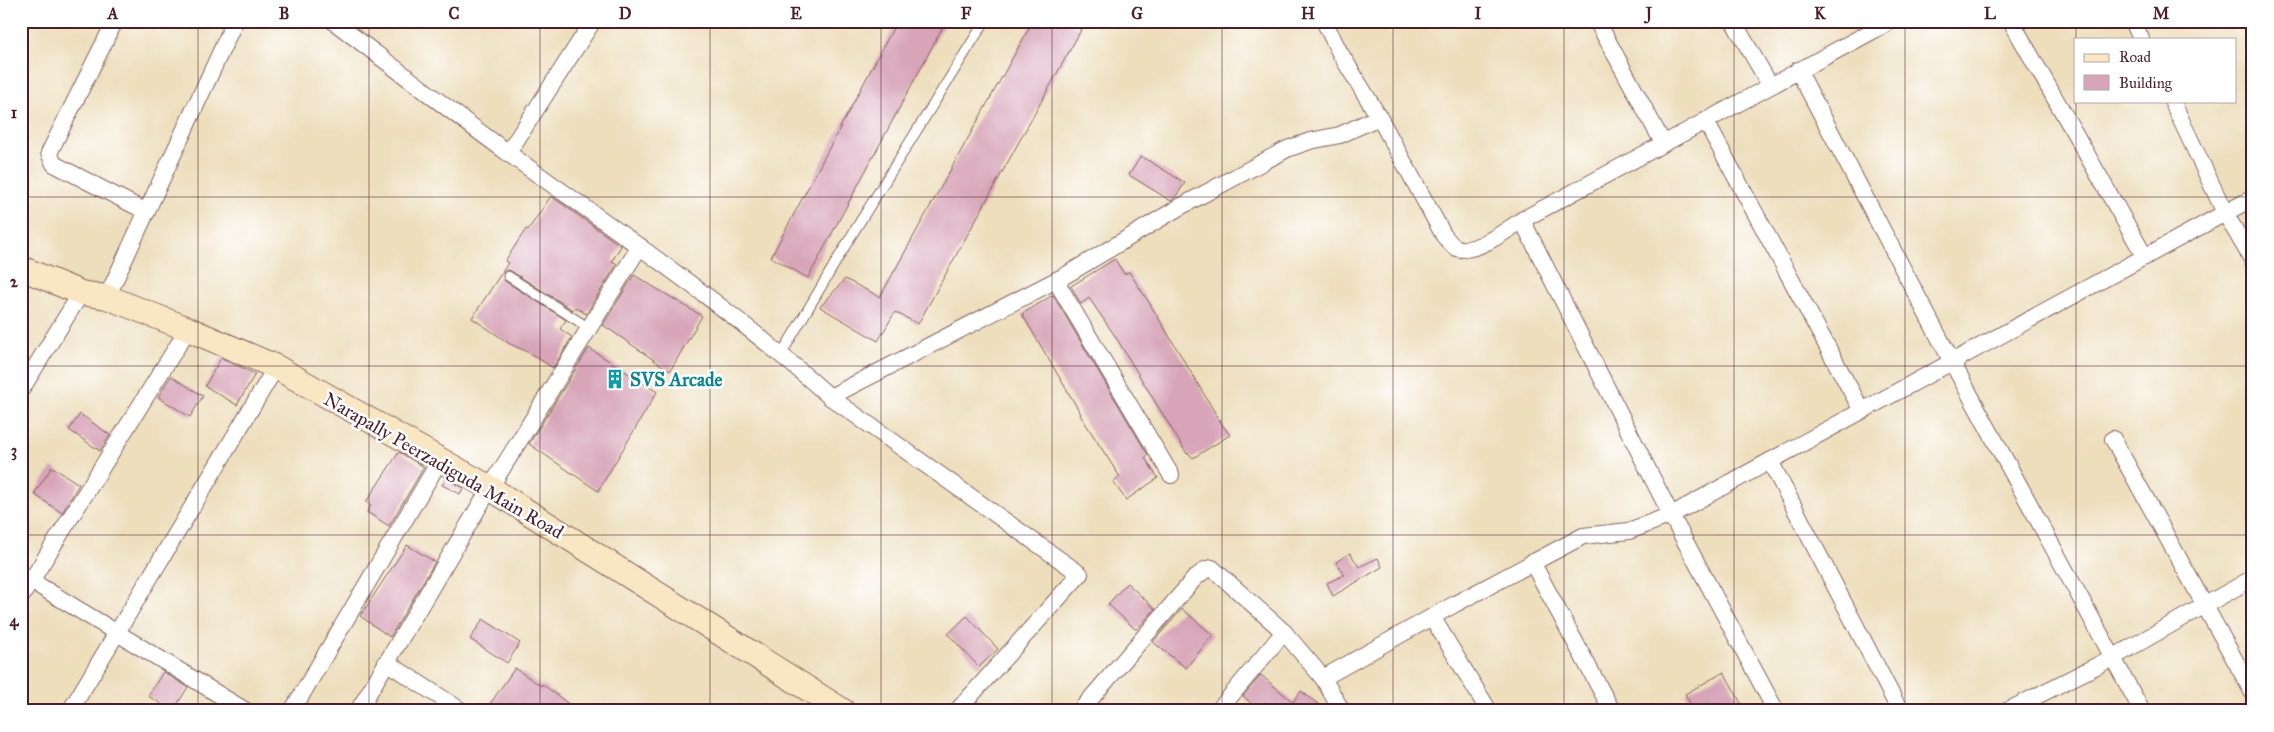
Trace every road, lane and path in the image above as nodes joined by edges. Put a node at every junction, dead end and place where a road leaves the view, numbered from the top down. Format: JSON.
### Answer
{"nodes":[{"id":1,"x":115,"y":21,"type":"edge"},
{"id":2,"x":235,"y":21,"type":"edge"},
{"id":3,"x":333,"y":21,"type":"edge"},
{"id":4,"x":593,"y":21,"type":"edge"},
{"id":5,"x":985,"y":21,"type":"edge"},
{"id":6,"x":1324,"y":21,"type":"edge"},
{"id":7,"x":1597,"y":21,"type":"edge"},
{"id":8,"x":1733,"y":21,"type":"edge"},
{"id":9,"x":2011,"y":21,"type":"edge"},
{"id":10,"x":2133,"y":21,"type":"edge"},
{"id":11,"x":2250,"y":21,"type":"edge"},
{"id":12,"x":1881,"y":23,"type":"edge"},
{"id":13,"x":2253,"y":26,"type":"edge"},
{"id":14,"x":2141,"y":38,"type":"edge"},
{"id":15,"x":1798,"y":70,"type":"junction"},
{"id":16,"x":1770,"y":86,"type":"junction"},
{"id":17,"x":2172,"y":102,"type":"edge"},
{"id":18,"x":1379,"y":117,"type":"junction"},
{"id":19,"x":1705,"y":120,"type":"junction"},
{"id":20,"x":1664,"y":143,"type":"junction"},
{"id":21,"x":508,"y":153,"type":"junction"},
{"id":22,"x":2253,"y":198,"type":"edge"},
{"id":23,"x":146,"y":212,"type":"junction"},
{"id":24,"x":2226,"y":213,"type":"junction"},
{"id":25,"x":1522,"y":220,"type":"junction"},
{"id":26,"x":640,"y":246,"type":"junction"},
{"id":27,"x":2145,"y":257,"type":"junction"},
{"id":28,"x":2253,"y":261,"type":"edge"},
{"id":29,"x":21,"y":268,"type":"edge"},
{"id":30,"x":508,"y":276,"type":"dead end"},
{"id":31,"x":1056,"y":280,"type":"junction"},
{"id":32,"x":81,"y":293,"type":"junction"},
{"id":33,"x":107,"y":297,"type":"junction"},
{"id":34,"x":589,"y":328,"type":"junction"},
{"id":35,"x":188,"y":329,"type":"junction"},
{"id":36,"x":782,"y":354,"type":"junction"},
{"id":37,"x":1952,"y":362,"type":"junction"},
{"id":38,"x":276,"y":367,"type":"junction"},
{"id":39,"x":21,"y":390,"type":"edge"},
{"id":40,"x":830,"y":398,"type":"junction"},
{"id":41,"x":1862,"y":411,"type":"junction"},
{"id":42,"x":2113,"y":439,"type":"dead end"},
{"id":43,"x":440,"y":460,"type":"junction"},
{"id":44,"x":1770,"y":461,"type":"junction"},
{"id":45,"x":1171,"y":475,"type":"dead end"},
{"id":46,"x":490,"y":488,"type":"junction"},
{"id":47,"x":1671,"y":516,"type":"junction"},
{"id":48,"x":1532,"y":562,"type":"junction"},
{"id":49,"x":26,"y":578,"type":"edge"},
{"id":50,"x":2253,"y":578,"type":"edge"},
{"id":51,"x":21,"y":597,"type":"edge"},
{"id":52,"x":2204,"y":605,"type":"junction"},
{"id":53,"x":1432,"y":617,"type":"junction"},
{"id":54,"x":117,"y":632,"type":"junction"},
{"id":55,"x":1284,"y":632,"type":"junction"},
{"id":56,"x":2112,"y":658,"type":"junction"},
{"id":57,"x":386,"y":662,"type":"junction"},
{"id":58,"x":1323,"y":678,"type":"junction"},
{"id":59,"x":2253,"y":693,"type":"edge"},
{"id":60,"x":1610,"y":707,"type":"dead end"},
{"id":61,"x":2016,"y":709,"type":"edge"},
{"id":62,"x":70,"y":711,"type":"edge"},
{"id":63,"x":246,"y":711,"type":"edge"},
{"id":64,"x":292,"y":711,"type":"edge"},
{"id":65,"x":358,"y":711,"type":"edge"},
{"id":66,"x":462,"y":711,"type":"edge"},
{"id":67,"x":843,"y":711,"type":"edge"},
{"id":68,"x":956,"y":711,"type":"edge"},
{"id":69,"x":1080,"y":711,"type":"edge"},
{"id":70,"x":1218,"y":711,"type":"edge"},
{"id":71,"x":1342,"y":711,"type":"edge"},
{"id":72,"x":1489,"y":711,"type":"edge"},
{"id":73,"x":1776,"y":711,"type":"edge"},
{"id":74,"x":1900,"y":711,"type":"edge"},
{"id":75,"x":2142,"y":711,"type":"edge"}],
"edges":[{"from":1,"to":23,"type":"street"},
{"from":2,"to":23,"type":"street"},
{"from":3,"to":21,"type":"street"},
{"from":4,"to":21,"type":"street"},
{"from":5,"to":36,"type":"lane"},
{"from":6,"to":18,"type":"street"},
{"from":7,"to":20,"type":"street"},
{"from":8,"to":16,"type":"street"},
{"from":9,"to":27,"type":"street"},
{"from":10,"to":14,"type":"street"},
{"from":11,"to":13,"type":"street"},
{"from":12,"to":15,"type":"street"},
{"from":15,"to":16,"type":"street"},
{"from":15,"to":37,"type":"street"},
{"from":16,"to":19,"type":"street"},
{"from":17,"to":24,"type":"street"},
{"from":18,"to":25,"type":"street"},
{"from":18,"to":31,"type":"street"},
{"from":19,"to":20,"type":"street"},
{"from":19,"to":41,"type":"street"},
{"from":20,"to":25,"type":"street"},
{"from":21,"to":26,"type":"street"},
{"from":22,"to":24,"type":"street"},
{"from":23,"to":33,"type":"street"},
{"from":24,"to":27,"type":"street"},
{"from":24,"to":28,"type":"street"},
{"from":25,"to":47,"type":"street"},
{"from":26,"to":34,"type":"street"},
{"from":26,"to":36,"type":"street"},
{"from":27,"to":37,"type":"street"},
{"from":29,"to":32,"type":"street","name":"Narapally Peerzadiguda Main Road"},
{"from":30,"to":34,"type":"lane"},
{"from":31,"to":40,"type":"street"},
{"from":31,"to":45,"type":"street"},
{"from":32,"to":33,"type":"street","name":"Narapally Peerzadiguda Main Road"},
{"from":32,"to":39,"type":"street"},
{"from":33,"to":35,"type":"street","name":"Narapally Peerzadiguda Main Road"},
{"from":34,"to":46,"type":"street"},
{"from":35,"to":38,"type":"street","name":"Narapally Peerzadiguda Main Road"},
{"from":35,"to":49,"type":"street"},
{"from":36,"to":40,"type":"street"},
{"from":37,"to":41,"type":"street"},
{"from":37,"to":56,"type":"street"},
{"from":38,"to":43,"type":"street","name":"Narapally Peerzadiguda Main Road"},
{"from":38,"to":54,"type":"street"},
{"from":40,"to":68,"type":"street"},
{"from":41,"to":44,"type":"street"},
{"from":42,"to":52,"type":"street"},
{"from":43,"to":46,"type":"street","name":"Narapally Peerzadiguda Main Road"},
{"from":43,"to":64,"type":"street"},
{"from":44,"to":47,"type":"street"},
{"from":44,"to":74,"type":"street"},
{"from":46,"to":57,"type":"street"},
{"from":46,"to":67,"type":"street","name":"Narapally Peerzadiguda Main Road"},
{"from":47,"to":48,"type":"street"},
{"from":47,"to":73,"type":"street"},
{"from":48,"to":53,"type":"street"},
{"from":48,"to":60,"type":"street"},
{"from":49,"to":51,"type":"street"},
{"from":49,"to":54,"type":"street"},
{"from":50,"to":52,"type":"street"},
{"from":52,"to":56,"type":"street"},
{"from":52,"to":59,"type":"street"},
{"from":53,"to":58,"type":"street"},
{"from":53,"to":72,"type":"street"},
{"from":54,"to":62,"type":"street"},
{"from":54,"to":63,"type":"street"},
{"from":55,"to":58,"type":"street"},
{"from":55,"to":69,"type":"street"},
{"from":55,"to":70,"type":"street"},
{"from":56,"to":61,"type":"street"},
{"from":56,"to":75,"type":"street"},
{"from":57,"to":65,"type":"street"},
{"from":57,"to":66,"type":"street"},
{"from":58,"to":71,"type":"street"}]}
